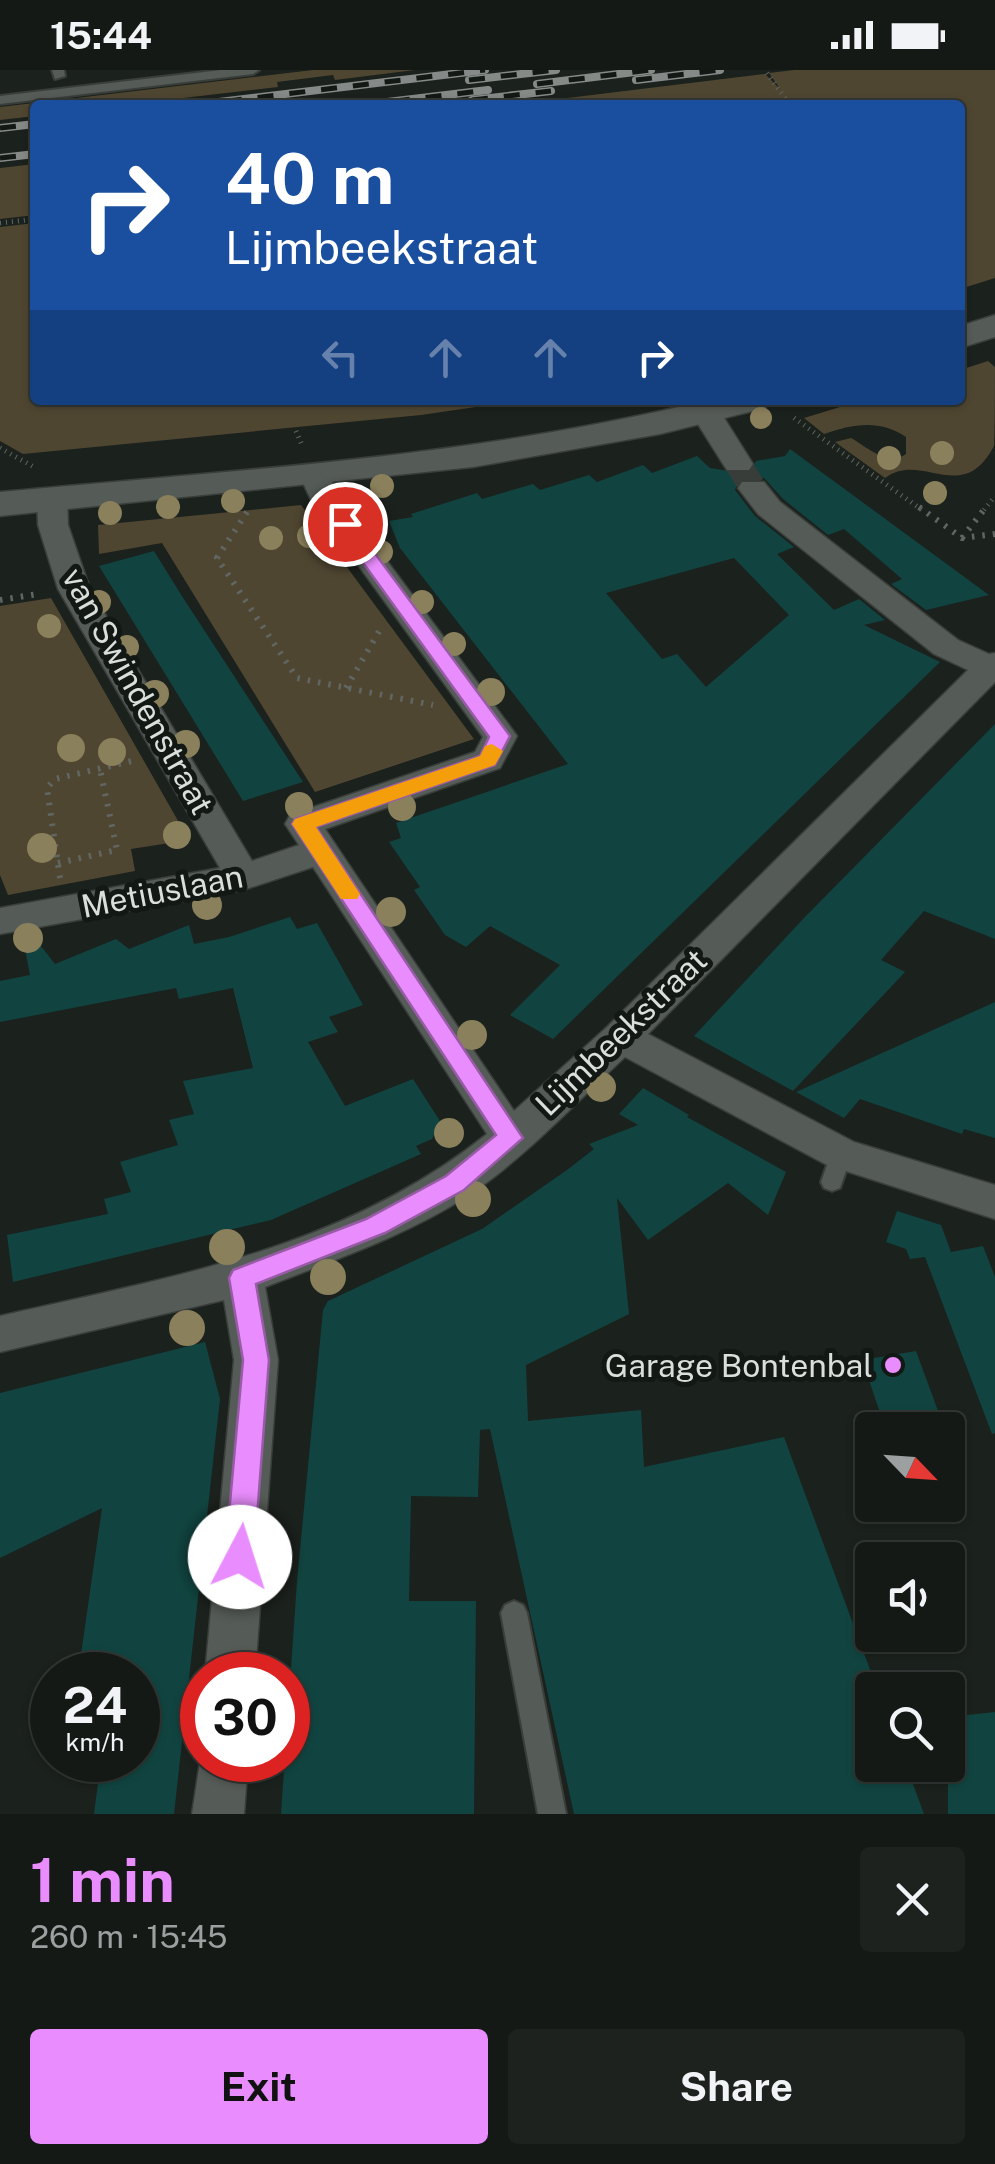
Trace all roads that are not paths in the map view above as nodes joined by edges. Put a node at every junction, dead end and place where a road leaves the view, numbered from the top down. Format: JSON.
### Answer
{"nodes":[{"id":1,"x":253,"y":70,"type":"edge"},
{"id":2,"x":1,"y":97,"type":"edge"},
{"id":3,"x":995,"y":326,"type":"edge"},
{"id":4,"x":965,"y":335,"type":"edge"},
{"id":5,"x":734,"y":405,"type":"edge"},
{"id":6,"x":706,"y":413,"type":"junction"},
{"id":7,"x":314,"y":474,"type":"junction"},
{"id":8,"x":52,"y":498,"type":"junction"},
{"id":9,"x":0,"y":504,"type":"edge"},
{"id":10,"x":992,"y":665,"type":"edge"},
{"id":11,"x":321,"y":851,"type":"junction"},
{"id":12,"x":243,"y":877,"type":"junction"},
{"id":13,"x":0,"y":921,"type":"edge"},
{"id":14,"x":621,"y":1037,"type":"junction"},
{"id":15,"x":511,"y":1138,"type":"junction"},
{"id":16,"x":995,"y":1202,"type":"edge"},
{"id":17,"x":242,"y":1278,"type":"junction"},
{"id":18,"x":0,"y":1334,"type":"edge"},
{"id":19,"x":514,"y":1613,"type":"dead end"},
{"id":20,"x":232,"y":1652,"type":"edge"},
{"id":21,"x":221,"y":1782,"type":"edge"},
{"id":22,"x":218,"y":1814,"type":"edge"},
{"id":23,"x":552,"y":1814,"type":"edge"}],
"edges":[{"from":1,"to":2,"type":"lane"},
{"from":3,"to":4,"type":"street"},
{"from":5,"to":6,"type":"street"},
{"from":6,"to":7,"type":"street"},
{"from":6,"to":10,"type":"street"},
{"from":7,"to":8,"type":"street"},
{"from":7,"to":11,"type":"street"},
{"from":8,"to":9,"type":"street"},
{"from":8,"to":12,"type":"street","name":"van Swindenstraat"},
{"from":10,"to":14,"type":"street","name":"Lijmbeekstraat"},
{"from":11,"to":12,"type":"street","name":"Metiuslaan"},
{"from":11,"to":15,"type":"street"},
{"from":12,"to":13,"type":"street","name":"Metiuslaan"},
{"from":14,"to":15,"type":"street","name":"Lijmbeekstraat"},
{"from":14,"to":16,"type":"street"},
{"from":15,"to":17,"type":"street","name":"Lijmbeekstraat"},
{"from":17,"to":18,"type":"street","name":"Lijmbeekstraat"},
{"from":17,"to":20,"type":"street"},
{"from":19,"to":23,"type":"lane"},
{"from":21,"to":22,"type":"street"}]}
